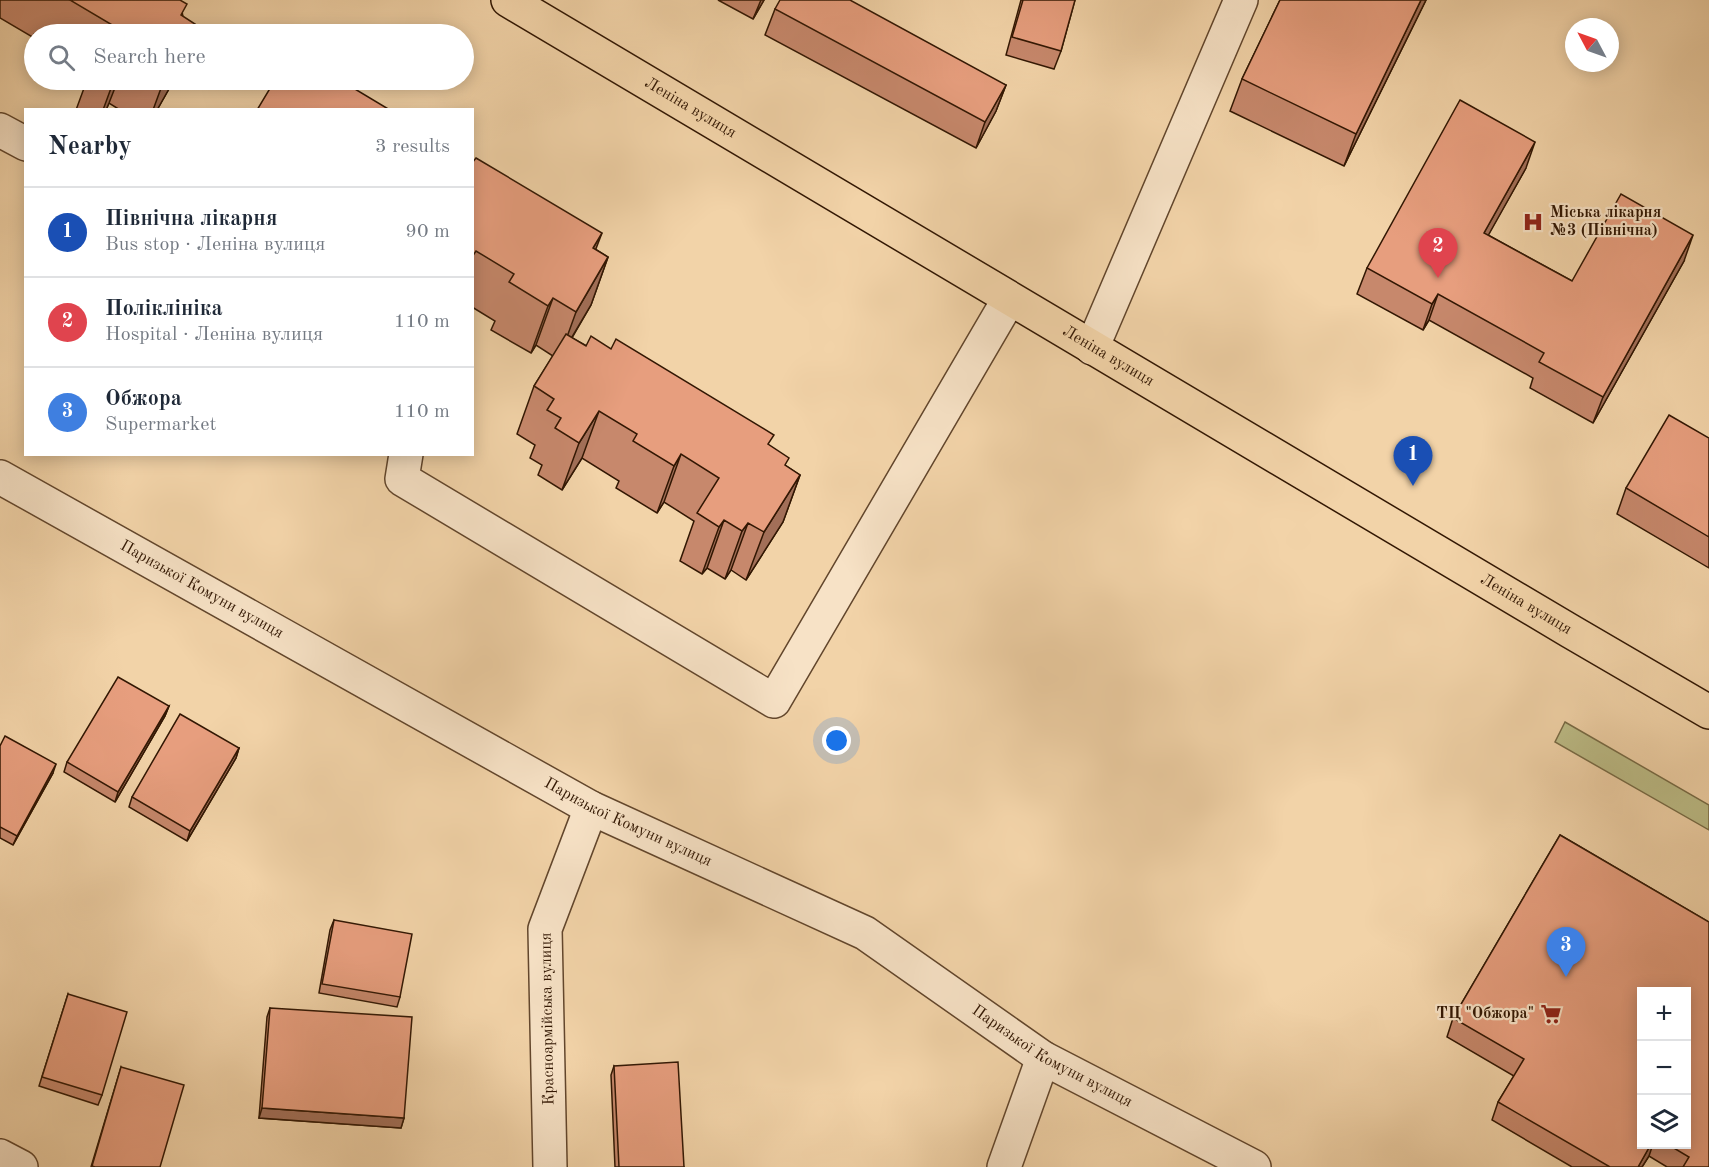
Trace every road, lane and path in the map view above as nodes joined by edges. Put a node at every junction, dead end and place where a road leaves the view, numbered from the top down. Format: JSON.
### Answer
{"nodes":[{"id":1,"x":508,"y":0,"type":"edge"},
{"id":2,"x":1241,"y":0,"type":"edge"},
{"id":3,"x":541,"y":8,"type":"edge"},
{"id":4,"x":0,"y":130,"type":"edge"},
{"id":5,"x":24,"y":143,"type":"edge"},
{"id":6,"x":1009,"y":299,"type":"junction"},
{"id":7,"x":1092,"y":348,"type":"junction"},
{"id":8,"x":406,"y":456,"type":"edge"},
{"id":9,"x":0,"y":477,"type":"edge"},
{"id":10,"x":1709,"y":712,"type":"edge"},
{"id":11,"x":591,"y":808,"type":"junction"},
{"id":12,"x":1043,"y":1058,"type":"junction"},
{"id":13,"x":550,"y":1167,"type":"edge"},
{"id":14,"x":1004,"y":1167,"type":"edge"},
{"id":15,"x":1254,"y":1167,"type":"edge"}],
"edges":[{"from":1,"to":3,"type":"main road","name":"Леніна вулиця"},
{"from":2,"to":7,"type":"street"},
{"from":3,"to":6,"type":"main road","name":"Леніна вулиця"},
{"from":4,"to":5,"type":"street"},
{"from":6,"to":7,"type":"main road","name":"Леніна вулиця"},
{"from":6,"to":8,"type":"street"},
{"from":7,"to":10,"type":"main road","name":"Леніна вулиця"},
{"from":9,"to":11,"type":"street","name":"Паризької Комуни вулиця"},
{"from":11,"to":12,"type":"street","name":"Паризької Комуни вулиця"},
{"from":11,"to":13,"type":"street","name":"Красноармійська вулиця"},
{"from":12,"to":14,"type":"street"},
{"from":12,"to":15,"type":"street","name":"Паризької Комуни вулиця"}]}
